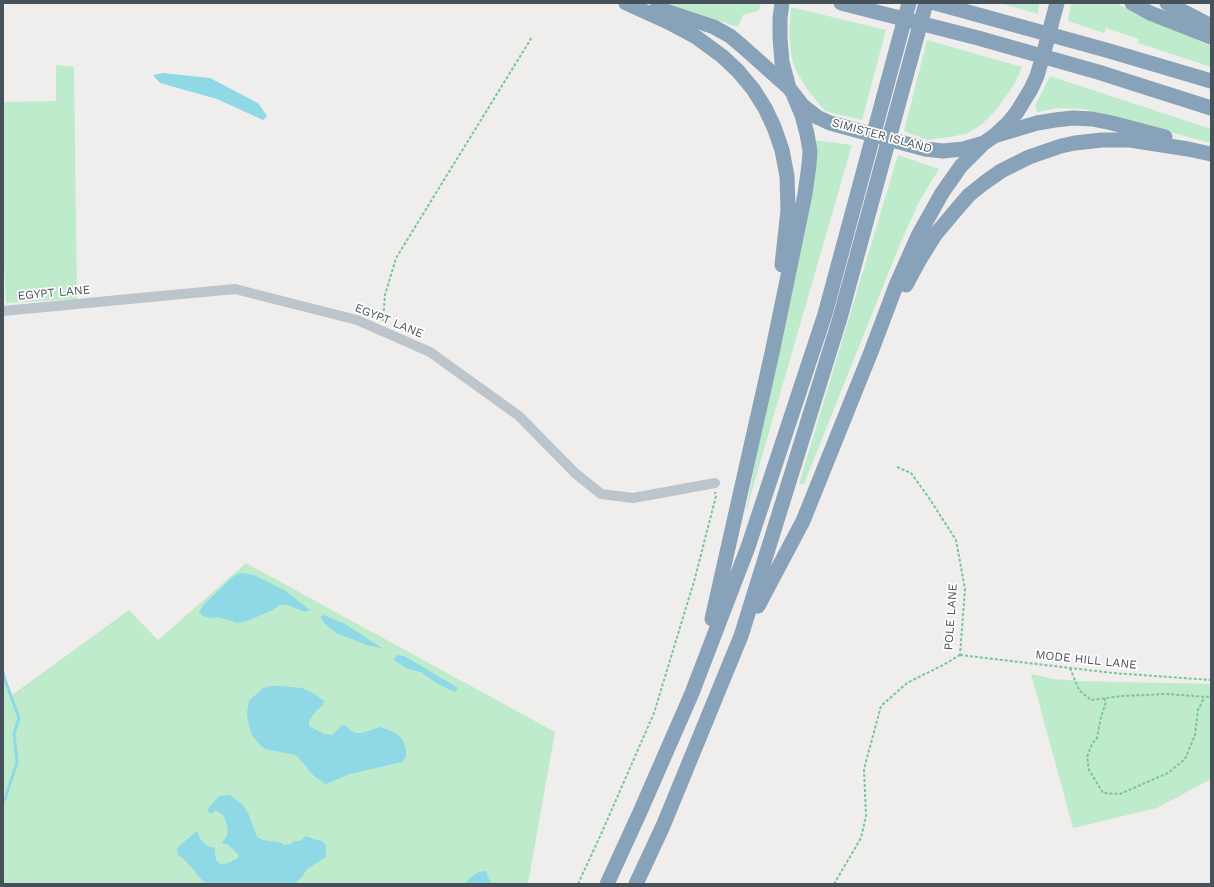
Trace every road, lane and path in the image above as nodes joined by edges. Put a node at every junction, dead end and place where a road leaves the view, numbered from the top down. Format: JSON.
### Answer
{"nodes":[{"id":1,"x":626,"y":3,"type":"edge"},
{"id":2,"x":641,"y":3,"type":"edge"},
{"id":3,"x":782,"y":3,"type":"edge"},
{"id":4,"x":841,"y":3,"type":"edge"},
{"id":5,"x":909,"y":3,"type":"edge"},
{"id":6,"x":926,"y":3,"type":"edge"},
{"id":7,"x":935,"y":3,"type":"edge"},
{"id":8,"x":1057,"y":3,"type":"edge"},
{"id":9,"x":1132,"y":3,"type":"edge"},
{"id":10,"x":1167,"y":3,"type":"edge"},
{"id":11,"x":1211,"y":26,"type":"edge"},
{"id":12,"x":532,"y":37,"type":"dead end"},
{"id":13,"x":1211,"y":37,"type":"edge"},
{"id":14,"x":1211,"y":81,"type":"edge"},
{"id":15,"x":791,"y":92,"type":"junction"},
{"id":16,"x":1211,"y":108,"type":"edge"},
{"id":17,"x":989,"y":140,"type":"junction"},
{"id":18,"x":1211,"y":149,"type":"edge"},
{"id":19,"x":1211,"y":154,"type":"edge"},
{"id":20,"x":3,"y":310,"type":"edge"},
{"id":21,"x":382,"y":331,"type":"junction"},
{"id":22,"x":871,"y":352,"type":"junction"},
{"id":23,"x":772,"y":353,"type":"junction"},
{"id":24,"x":897,"y":467,"type":"dead end"},
{"id":25,"x":715,"y":483,"type":"joint"},
{"id":26,"x":741,"y":636,"type":"junction"},
{"id":27,"x":960,"y":655,"type":"junction"},
{"id":28,"x":1070,"y":668,"type":"junction"},
{"id":29,"x":1211,"y":680,"type":"edge"},
{"id":30,"x":692,"y":693,"type":"junction"},
{"id":31,"x":1211,"y":695,"type":"edge"},
{"id":32,"x":1203,"y":696,"type":"junction"},
{"id":33,"x":1104,"y":698,"type":"junction"},
{"id":34,"x":578,"y":884,"type":"edge"},
{"id":35,"x":607,"y":884,"type":"edge"},
{"id":36,"x":636,"y":884,"type":"edge"},
{"id":37,"x":834,"y":884,"type":"edge"}],
"edges":[{"from":1,"to":23,"type":"highway"},
{"from":2,"to":15,"type":"highway","name":"SIMISTER ISLAND"},
{"from":3,"to":15,"type":"highway"},
{"from":4,"to":16,"type":"highway"},
{"from":5,"to":30,"type":"highway"},
{"from":6,"to":26,"type":"highway"},
{"from":7,"to":14,"type":"highway"},
{"from":8,"to":17,"type":"highway","name":"SIMISTER ISLAND"},
{"from":9,"to":13,"type":"highway"},
{"from":10,"to":11,"type":"highway"},
{"from":12,"to":21,"type":"path"},
{"from":15,"to":17,"type":"highway","name":"SIMISTER ISLAND"},
{"from":15,"to":23,"type":"highway"},
{"from":17,"to":18,"type":"highway"},
{"from":17,"to":22,"type":"highway"},
{"from":19,"to":22,"type":"highway"},
{"from":20,"to":21,"type":"street","name":"EGYPT LANE"},
{"from":21,"to":25,"type":"street","name":"EGYPT LANE"},
{"from":22,"to":26,"type":"highway"},
{"from":23,"to":30,"type":"highway"},
{"from":24,"to":27,"type":"path","name":"POLE LANE"},
{"from":25,"to":34,"type":"path"},
{"from":26,"to":36,"type":"highway"},
{"from":27,"to":28,"type":"path","name":"MODE HILL LANE"},
{"from":27,"to":37,"type":"path","name":"POLE LANE"},
{"from":28,"to":29,"type":"path","name":"MODE HILL LANE"},
{"from":28,"to":33,"type":"path"},
{"from":30,"to":35,"type":"highway"},
{"from":31,"to":32,"type":"path"},
{"from":32,"to":33,"type":"path"},
{"from":32,"to":33,"type":"path"}]}
